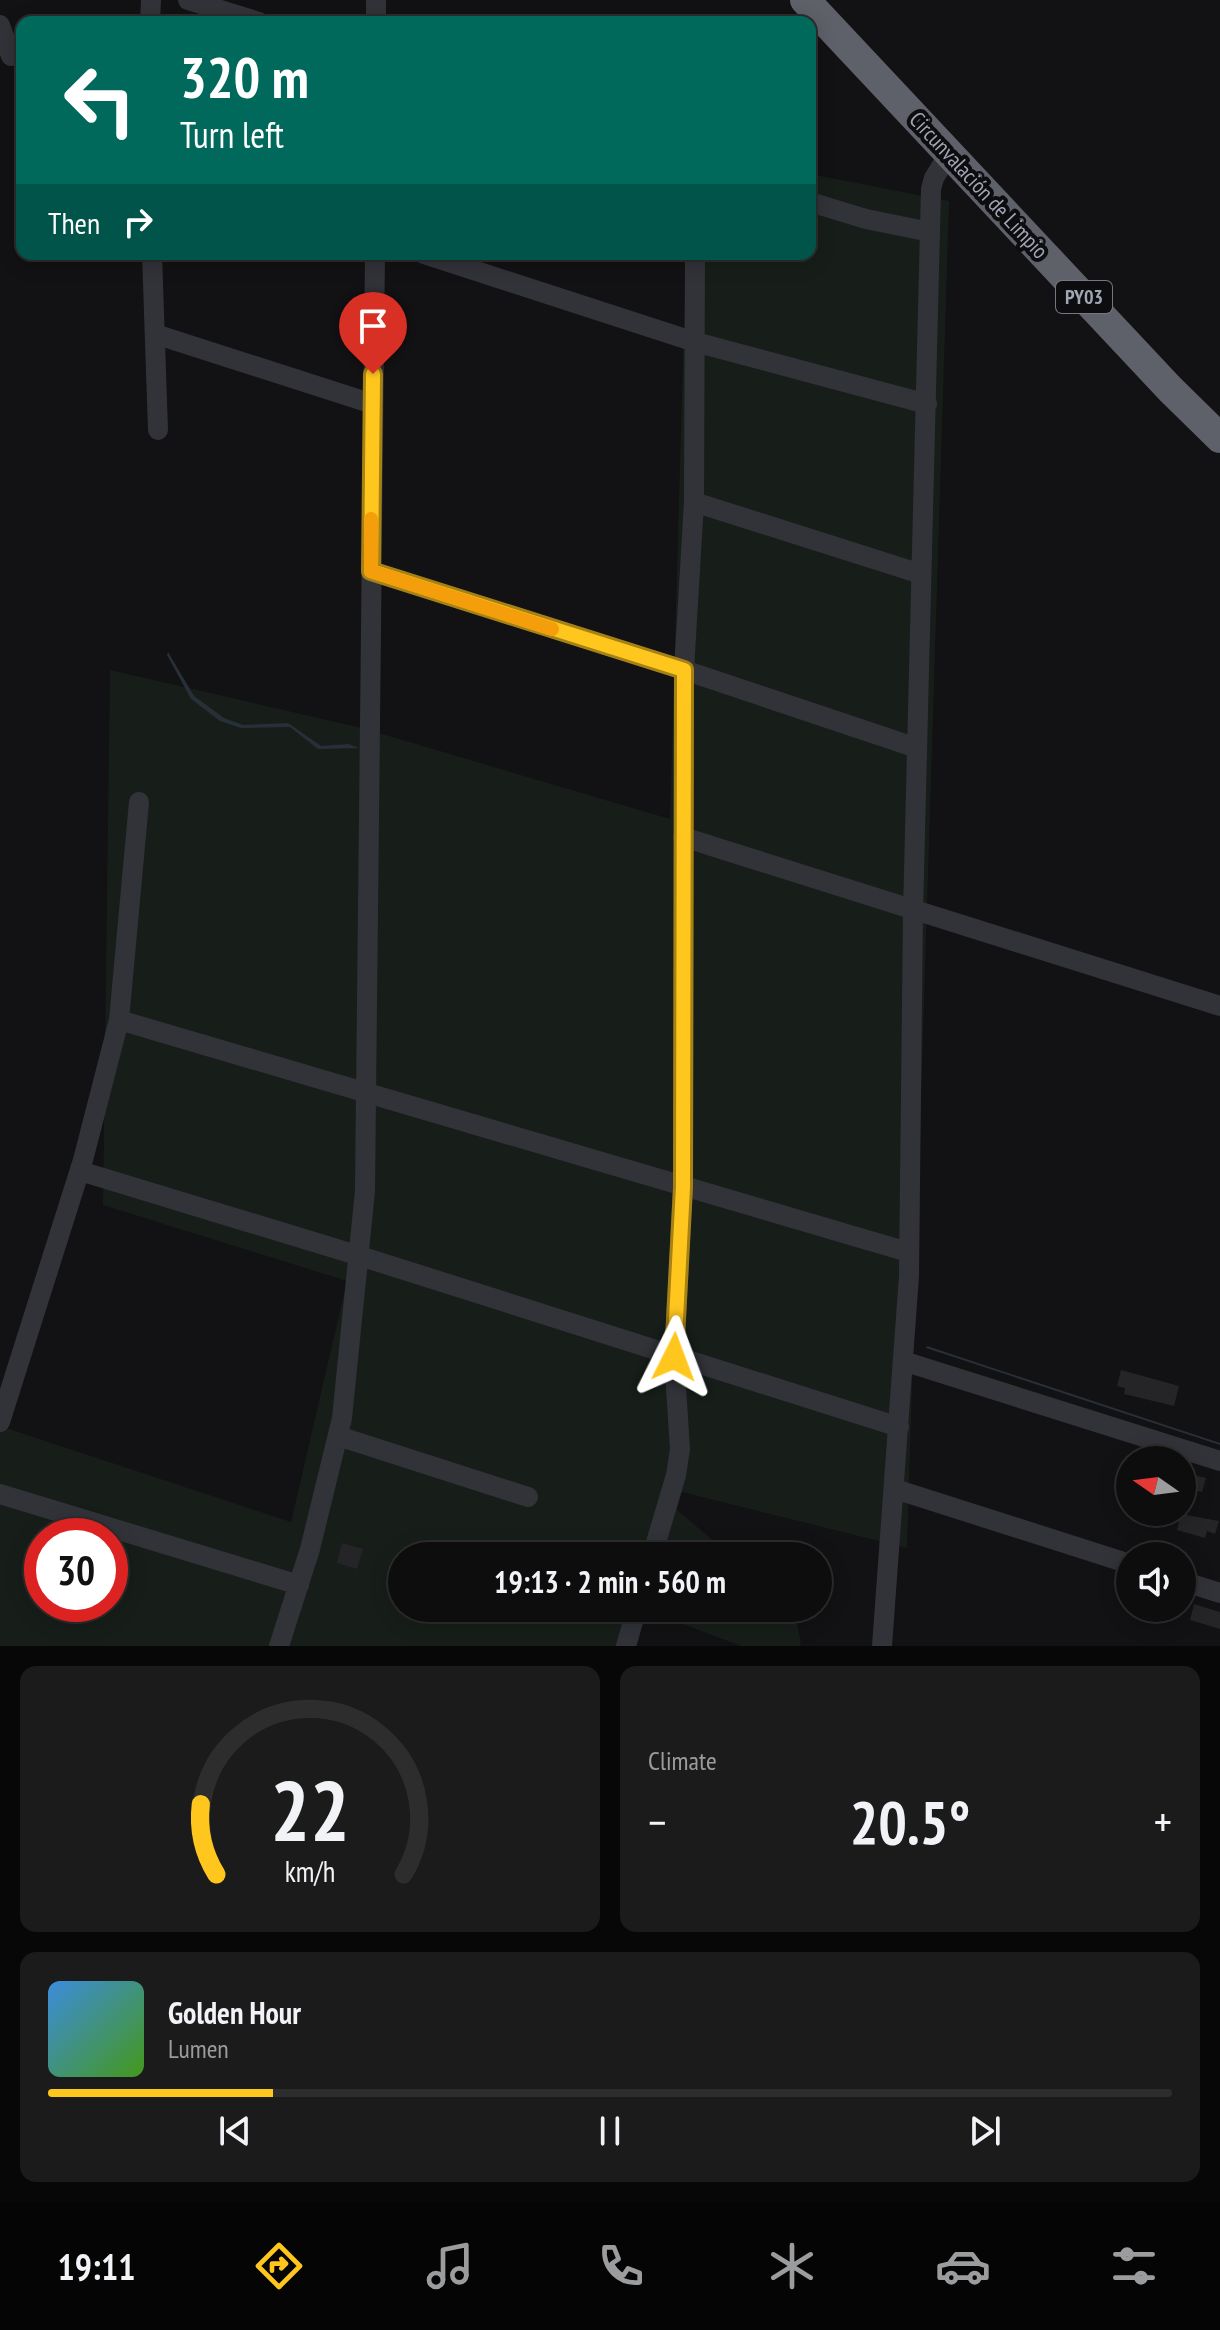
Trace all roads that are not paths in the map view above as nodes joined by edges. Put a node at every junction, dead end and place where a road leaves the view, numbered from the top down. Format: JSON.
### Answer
{"nodes":[{"id":1,"x":188,"y":0,"type":"edge"},
{"id":2,"x":805,"y":0,"type":"edge"},
{"id":3,"x":240,"y":16,"type":"edge"},
{"id":4,"x":0,"y":25,"type":"edge"},
{"id":5,"x":11,"y":56,"type":"dead end"},
{"id":6,"x":949,"y":154,"type":"junction"},
{"id":7,"x":816,"y":204,"type":"edge"},
{"id":8,"x":930,"y":232,"type":"junction"},
{"id":9,"x":152,"y":260,"type":"edge"},
{"id":10,"x":375,"y":260,"type":"edge"},
{"id":11,"x":442,"y":260,"type":"edge"},
{"id":12,"x":695,"y":260,"type":"edge"},
{"id":13,"x":155,"y":334,"type":"junction"},
{"id":14,"x":695,"y":342,"type":"junction"},
{"id":15,"x":373,"y":404,"type":"junction"},
{"id":16,"x":927,"y":404,"type":"junction"},
{"id":17,"x":158,"y":430,"type":"dead end"},
{"id":18,"x":1220,"y":438,"type":"edge"},
{"id":19,"x":694,"y":502,"type":"junction"},
{"id":20,"x":371,"y":571,"type":"junction"},
{"id":21,"x":921,"y":574,"type":"junction"},
{"id":22,"x":684,"y":670,"type":"junction"},
{"id":23,"x":917,"y":748,"type":"junction"},
{"id":24,"x":139,"y":802,"type":"dead end"},
{"id":25,"x":683,"y":837,"type":"junction"},
{"id":26,"x":913,"y":912,"type":"junction"},
{"id":27,"x":1220,"y":1006,"type":"edge"},
{"id":28,"x":119,"y":1020,"type":"junction"},
{"id":29,"x":365,"y":1090,"type":"junction"},
{"id":30,"x":80,"y":1171,"type":"junction"},
{"id":31,"x":683,"y":1187,"type":"junction"},
{"id":32,"x":908,"y":1252,"type":"junction"},
{"id":33,"x":360,"y":1256,"type":"junction"},
{"id":34,"x":674,"y":1357,"type":"junction"},
{"id":35,"x":903,"y":1361,"type":"junction"},
{"id":36,"x":0,"y":1422,"type":"edge"},
{"id":37,"x":899,"y":1427,"type":"junction"},
{"id":38,"x":338,"y":1436,"type":"junction"},
{"id":39,"x":1220,"y":1461,"type":"edge"},
{"id":40,"x":895,"y":1489,"type":"junction"},
{"id":41,"x":0,"y":1494,"type":"edge"},
{"id":42,"x":528,"y":1497,"type":"dead end"},
{"id":43,"x":656,"y":1542,"type":"edge"},
{"id":44,"x":1116,"y":1560,"type":"edge"},
{"id":45,"x":299,"y":1585,"type":"junction"},
{"id":46,"x":1196,"y":1585,"type":"edge"},
{"id":47,"x":1220,"y":1593,"type":"edge"},
{"id":48,"x":633,"y":1622,"type":"edge"},
{"id":49,"x":279,"y":1646,"type":"edge"},
{"id":50,"x":626,"y":1646,"type":"edge"},
{"id":51,"x":882,"y":1646,"type":"edge"}],
"edges":[{"from":1,"to":3,"type":"street"},
{"from":2,"to":6,"type":"highway","name":"Circunvalación de Limpio","number":"PY03"},
{"from":4,"to":5,"type":"street"},
{"from":6,"to":8,"type":"street"},
{"from":6,"to":18,"type":"highway","name":"Circunvalación de Limpio","number":"PY03"},
{"from":7,"to":8,"type":"street"},
{"from":8,"to":16,"type":"street"},
{"from":9,"to":13,"type":"street"},
{"from":10,"to":15,"type":"street"},
{"from":11,"to":14,"type":"street"},
{"from":12,"to":14,"type":"street"},
{"from":13,"to":15,"type":"street"},
{"from":13,"to":17,"type":"street"},
{"from":14,"to":16,"type":"street"},
{"from":14,"to":19,"type":"street"},
{"from":15,"to":20,"type":"street"},
{"from":16,"to":21,"type":"street"},
{"from":19,"to":21,"type":"street"},
{"from":19,"to":22,"type":"street"},
{"from":20,"to":22,"type":"street"},
{"from":20,"to":29,"type":"street"},
{"from":21,"to":23,"type":"street"},
{"from":22,"to":23,"type":"street"},
{"from":22,"to":25,"type":"street"},
{"from":23,"to":26,"type":"street"},
{"from":24,"to":28,"type":"street"},
{"from":25,"to":26,"type":"street"},
{"from":25,"to":31,"type":"street"},
{"from":26,"to":27,"type":"street"},
{"from":26,"to":32,"type":"street"},
{"from":28,"to":29,"type":"street"},
{"from":28,"to":30,"type":"street"},
{"from":29,"to":31,"type":"street"},
{"from":29,"to":33,"type":"street"},
{"from":30,"to":33,"type":"street"},
{"from":30,"to":36,"type":"street"},
{"from":31,"to":32,"type":"street"},
{"from":31,"to":34,"type":"street"},
{"from":32,"to":35,"type":"street"},
{"from":33,"to":34,"type":"street"},
{"from":33,"to":38,"type":"street"},
{"from":34,"to":37,"type":"street"},
{"from":34,"to":43,"type":"street"},
{"from":35,"to":37,"type":"street"},
{"from":35,"to":39,"type":"street"},
{"from":37,"to":40,"type":"street"},
{"from":38,"to":42,"type":"street"},
{"from":38,"to":45,"type":"street"},
{"from":40,"to":44,"type":"street"},
{"from":40,"to":51,"type":"street"},
{"from":41,"to":45,"type":"street"},
{"from":45,"to":49,"type":"street"},
{"from":46,"to":47,"type":"street"},
{"from":48,"to":50,"type":"street"}]}
